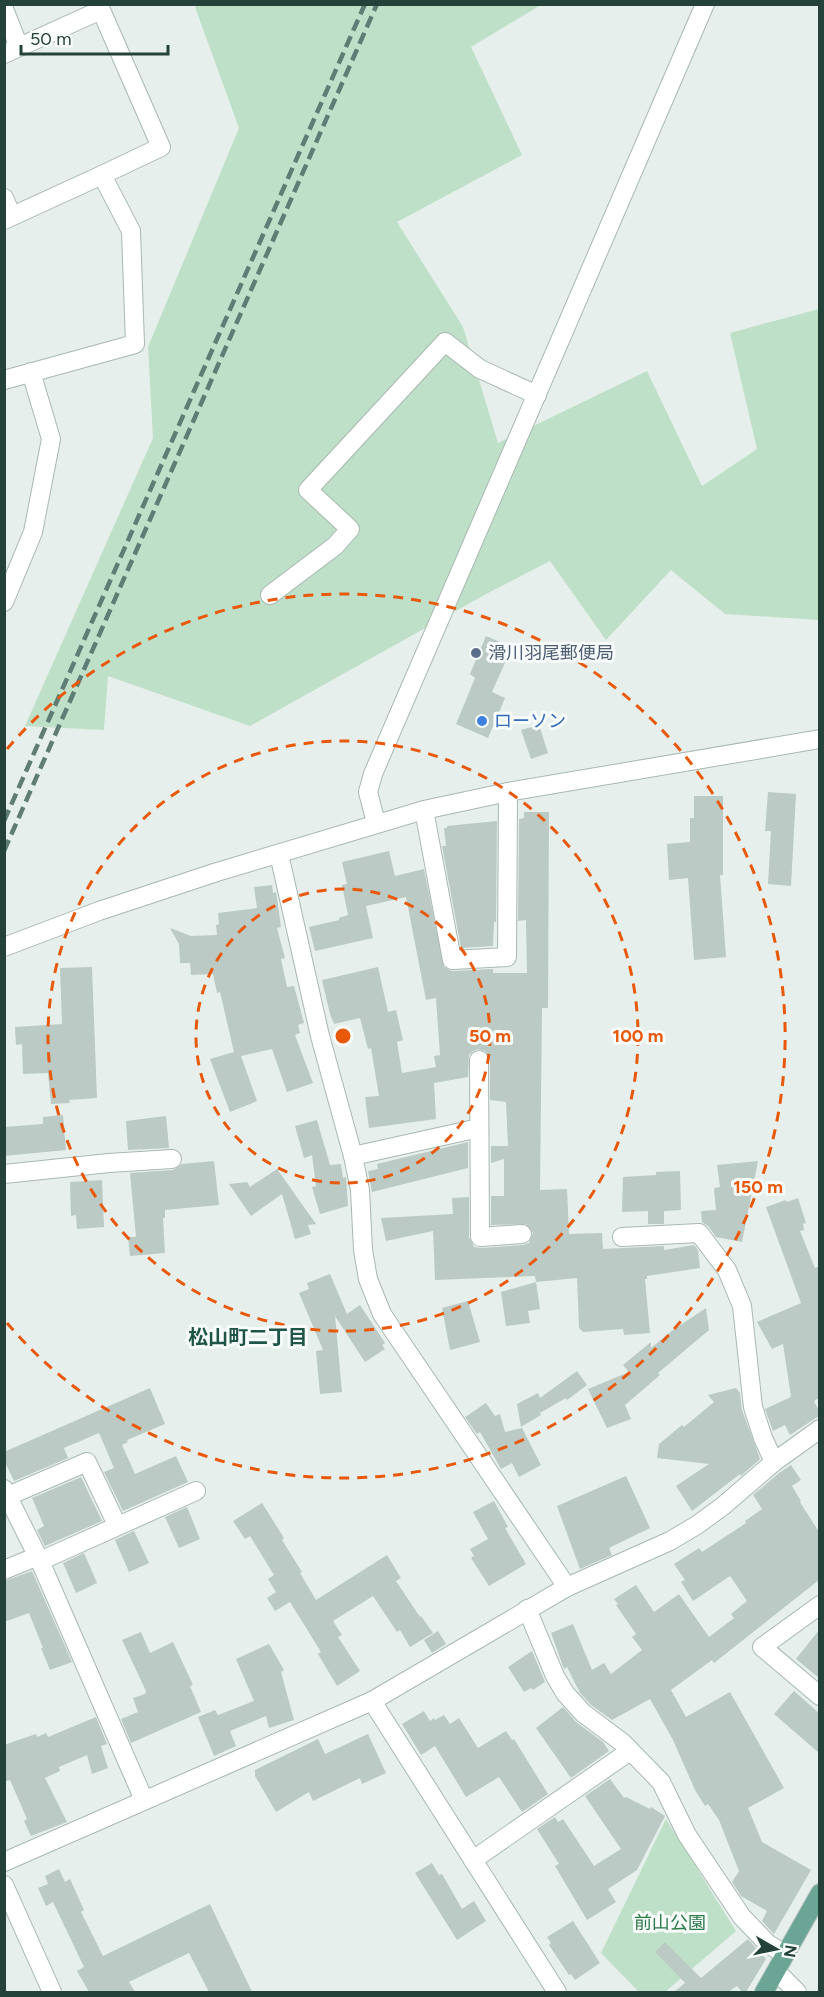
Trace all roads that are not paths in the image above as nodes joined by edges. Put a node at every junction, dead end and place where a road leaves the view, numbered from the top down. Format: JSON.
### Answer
{"nodes":[{"id":1,"x":705,"y":4,"type":"edge"},
{"id":2,"x":100,"y":7,"type":"edge"},
{"id":3,"x":4,"y":9,"type":"edge"},
{"id":4,"x":12,"y":50,"type":"edge"},
{"id":5,"x":102,"y":175,"type":"junction"},
{"id":6,"x":4,"y":198,"type":"edge"},
{"id":7,"x":8,"y":218,"type":"edge"},
{"id":8,"x":32,"y":372,"type":"junction"},
{"id":9,"x":4,"y":380,"type":"edge"},
{"id":10,"x":537,"y":395,"type":"junction"},
{"id":11,"x":8,"y":581,"type":"edge"},
{"id":12,"x":270,"y":595,"type":"dead end"},
{"id":13,"x":4,"y":602,"type":"edge"},
{"id":14,"x":819,"y":739,"type":"edge"},
{"id":15,"x":508,"y":792,"type":"junction"},
{"id":16,"x":424,"y":810,"type":"junction"},
{"id":17,"x":376,"y":823,"type":"junction"},
{"id":18,"x":279,"y":854,"type":"junction"},
{"id":19,"x":4,"y":947,"type":"edge"},
{"id":20,"x":479,"y":1059,"type":"dead end"},
{"id":21,"x":478,"y":1128,"type":"junction"},
{"id":22,"x":353,"y":1156,"type":"junction"},
{"id":23,"x":172,"y":1159,"type":"dead end"},
{"id":24,"x":4,"y":1174,"type":"edge"},
{"id":25,"x":522,"y":1234,"type":"dead end"},
{"id":26,"x":622,"y":1237,"type":"dead end"},
{"id":27,"x":819,"y":1429,"type":"edge"},
{"id":28,"x":774,"y":1462,"type":"junction"},
{"id":29,"x":196,"y":1491,"type":"dead end"},
{"id":30,"x":6,"y":1492,"type":"edge"},
{"id":31,"x":117,"y":1525,"type":"junction"},
{"id":32,"x":39,"y":1559,"type":"junction"},
{"id":33,"x":4,"y":1570,"type":"edge"},
{"id":34,"x":567,"y":1587,"type":"junction"},
{"id":35,"x":819,"y":1605,"type":"edge"},
{"id":36,"x":527,"y":1609,"type":"junction"},
{"id":37,"x":819,"y":1696,"type":"edge"},
{"id":38,"x":372,"y":1701,"type":"junction"},
{"id":39,"x":630,"y":1751,"type":"junction"},
{"id":40,"x":144,"y":1800,"type":"junction"},
{"id":41,"x":473,"y":1860,"type":"junction"},
{"id":42,"x":4,"y":1862,"type":"edge"},
{"id":43,"x":4,"y":1885,"type":"edge"},
{"id":44,"x":819,"y":1893,"type":"edge"},
{"id":45,"x":785,"y":1954,"type":"junction"},
{"id":46,"x":776,"y":1971,"type":"junction"},
{"id":47,"x":52,"y":1992,"type":"edge"},
{"id":48,"x":557,"y":1992,"type":"edge"},
{"id":49,"x":764,"y":1992,"type":"edge"},
{"id":50,"x":797,"y":1992,"type":"edge"}],
"edges":[{"from":1,"to":10,"type":"street"},
{"from":2,"to":4,"type":"street"},
{"from":2,"to":5,"type":"street"},
{"from":3,"to":4,"type":"street"},
{"from":5,"to":7,"type":"street"},
{"from":5,"to":8,"type":"street"},
{"from":6,"to":7,"type":"street"},
{"from":8,"to":9,"type":"street"},
{"from":8,"to":11,"type":"street"},
{"from":10,"to":12,"type":"street"},
{"from":10,"to":17,"type":"street"},
{"from":11,"to":13,"type":"street"},
{"from":14,"to":15,"type":"street"},
{"from":15,"to":16,"type":"street"},
{"from":15,"to":16,"type":"street"},
{"from":16,"to":17,"type":"street"},
{"from":17,"to":18,"type":"street"},
{"from":18,"to":19,"type":"street"},
{"from":18,"to":22,"type":"street"},
{"from":20,"to":21,"type":"street"},
{"from":21,"to":22,"type":"street"},
{"from":21,"to":25,"type":"street"},
{"from":22,"to":34,"type":"street"},
{"from":23,"to":24,"type":"street"},
{"from":26,"to":28,"type":"street"},
{"from":27,"to":28,"type":"street"},
{"from":28,"to":34,"type":"street"},
{"from":29,"to":31,"type":"street"},
{"from":30,"to":31,"type":"street"},
{"from":30,"to":32,"type":"street"},
{"from":31,"to":32,"type":"street"},
{"from":32,"to":33,"type":"street"},
{"from":32,"to":40,"type":"street"},
{"from":34,"to":36,"type":"street"},
{"from":35,"to":37,"type":"street"},
{"from":36,"to":38,"type":"street"},
{"from":36,"to":39,"type":"street"},
{"from":38,"to":40,"type":"street"},
{"from":38,"to":41,"type":"street"},
{"from":39,"to":41,"type":"street"},
{"from":39,"to":45,"type":"street"},
{"from":40,"to":42,"type":"street"},
{"from":41,"to":48,"type":"street"},
{"from":43,"to":47,"type":"street"},
{"from":44,"to":45,"type":"main road"},
{"from":45,"to":46,"type":"main road"},
{"from":46,"to":49,"type":"main road"},
{"from":46,"to":50,"type":"street"}]}
